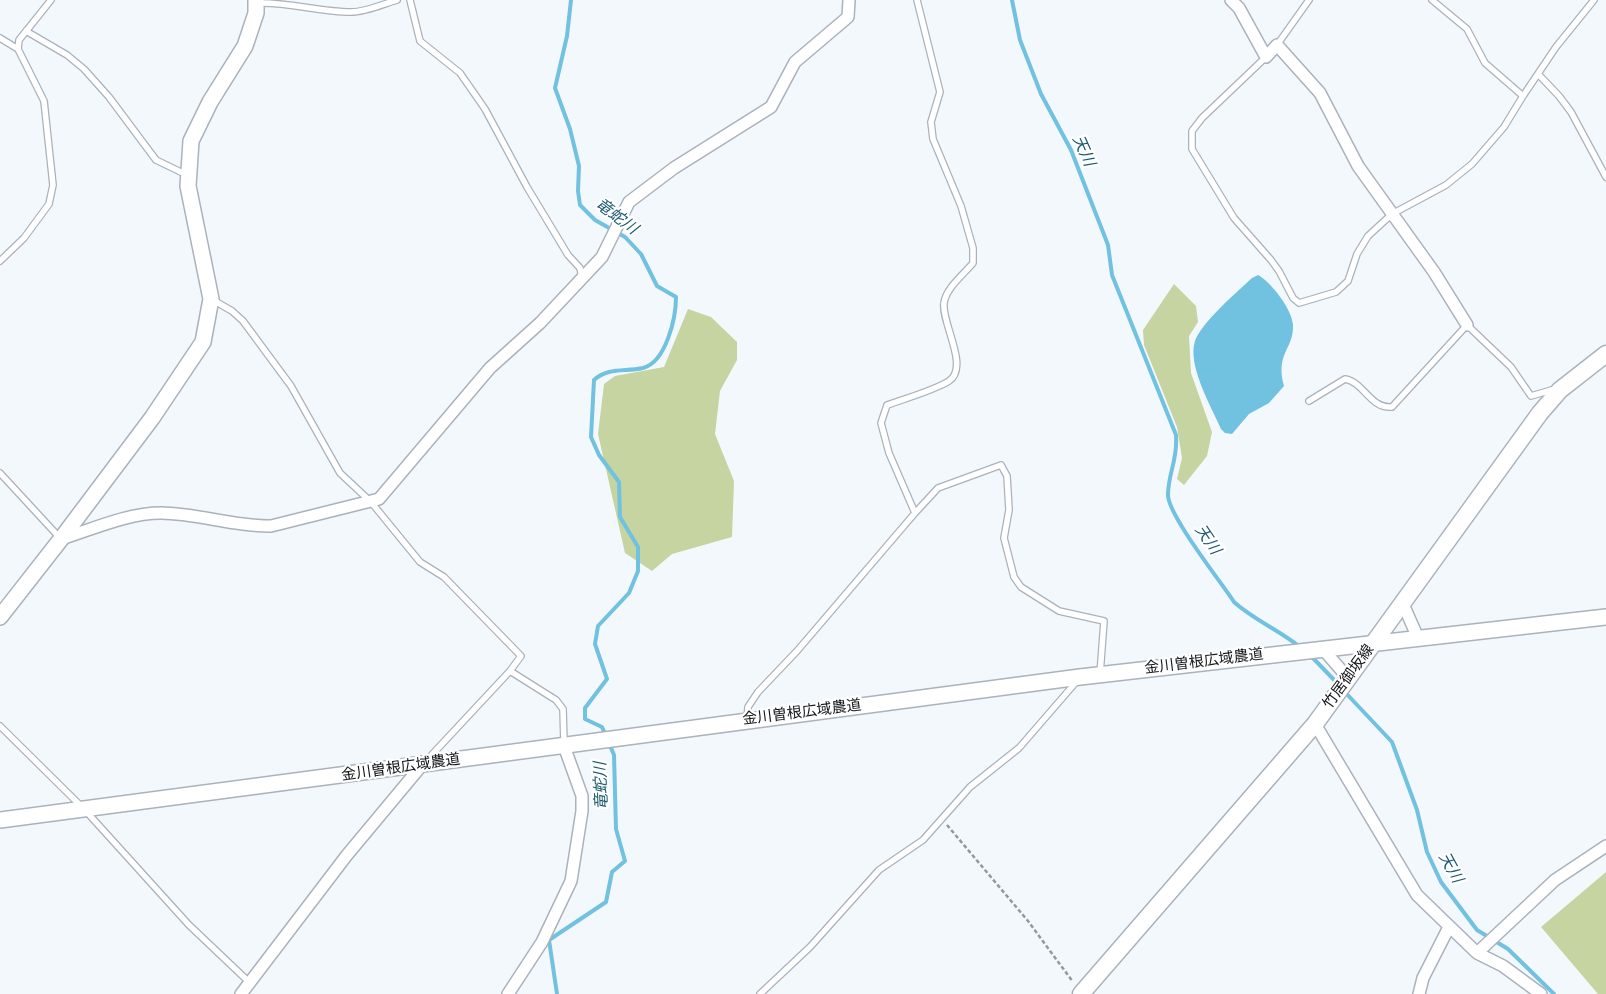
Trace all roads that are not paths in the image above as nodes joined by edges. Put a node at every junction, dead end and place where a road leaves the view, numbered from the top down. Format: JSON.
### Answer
{"nodes":[{"id":1,"x":51,"y":0,"type":"edge"},
{"id":2,"x":397,"y":0,"type":"edge"},
{"id":3,"x":410,"y":0,"type":"edge"},
{"id":4,"x":850,"y":0,"type":"edge"},
{"id":5,"x":917,"y":0,"type":"edge"},
{"id":6,"x":1231,"y":0,"type":"edge"},
{"id":7,"x":1309,"y":0,"type":"edge"},
{"id":8,"x":1432,"y":0,"type":"edge"},
{"id":9,"x":1594,"y":0,"type":"edge"},
{"id":10,"x":256,"y":2,"type":"edge"},
{"id":11,"x":26,"y":31,"type":"junction"},
{"id":12,"x":0,"y":38,"type":"edge"},
{"id":13,"x":1277,"y":44,"type":"junction"},
{"id":14,"x":18,"y":50,"type":"junction"},
{"id":15,"x":1266,"y":57,"type":"junction"},
{"id":16,"x":1539,"y":75,"type":"junction"},
{"id":17,"x":1522,"y":96,"type":"junction"},
{"id":18,"x":189,"y":176,"type":"junction"},
{"id":19,"x":1606,"y":178,"type":"edge"},
{"id":20,"x":1392,"y":214,"type":"junction"},
{"id":21,"x":0,"y":261,"type":"edge"},
{"id":22,"x":582,"y":280,"type":"junction"},
{"id":23,"x":211,"y":299,"type":"junction"},
{"id":24,"x":1467,"y":325,"type":"junction"},
{"id":25,"x":1606,"y":354,"type":"edge"},
{"id":26,"x":1560,"y":390,"type":"junction"},
{"id":27,"x":1309,"y":401,"type":"dead end"},
{"id":28,"x":0,"y":473,"type":"edge"},
{"id":29,"x":371,"y":502,"type":"junction"},
{"id":30,"x":915,"y":513,"type":"junction"},
{"id":31,"x":62,"y":539,"type":"junction"},
{"id":32,"x":1403,"y":604,"type":"junction"},
{"id":33,"x":0,"y":616,"type":"edge"},
{"id":34,"x":1606,"y":617,"type":"edge"},
{"id":35,"x":1418,"y":638,"type":"junction"},
{"id":36,"x":1374,"y":643,"type":"junction"},
{"id":37,"x":1318,"y":649,"type":"junction"},
{"id":38,"x":510,"y":672,"type":"junction"},
{"id":39,"x":1100,"y":674,"type":"junction"},
{"id":40,"x":1080,"y":677,"type":"junction"},
{"id":41,"x":1348,"y":681,"type":"junction"},
{"id":42,"x":746,"y":720,"type":"junction"},
{"id":43,"x":1315,"y":724,"type":"junction"},
{"id":44,"x":0,"y":726,"type":"edge"},
{"id":45,"x":564,"y":746,"type":"junction"},
{"id":46,"x":422,"y":765,"type":"junction"},
{"id":47,"x":84,"y":809,"type":"junction"},
{"id":48,"x":0,"y":820,"type":"edge"},
{"id":49,"x":1606,"y":846,"type":"edge"},
{"id":50,"x":1449,"y":927,"type":"junction"},
{"id":51,"x":1477,"y":953,"type":"junction"},
{"id":52,"x":248,"y":981,"type":"junction"},
{"id":53,"x":241,"y":994,"type":"edge"},
{"id":54,"x":508,"y":994,"type":"edge"},
{"id":55,"x":760,"y":994,"type":"edge"},
{"id":56,"x":1081,"y":994,"type":"edge"},
{"id":57,"x":1419,"y":994,"type":"edge"},
{"id":58,"x":1542,"y":994,"type":"edge"}],
"edges":[{"from":1,"to":11,"type":"lane"},
{"from":2,"to":10,"type":"lane"},
{"from":3,"to":22,"type":"lane"},
{"from":4,"to":22,"type":"street"},
{"from":5,"to":30,"type":"lane"},
{"from":6,"to":15,"type":"street"},
{"from":7,"to":13,"type":"lane"},
{"from":8,"to":17,"type":"lane"},
{"from":9,"to":16,"type":"lane"},
{"from":10,"to":18,"type":"street"},
{"from":11,"to":14,"type":"lane"},
{"from":11,"to":18,"type":"lane"},
{"from":12,"to":14,"type":"lane"},
{"from":13,"to":15,"type":"street"},
{"from":13,"to":20,"type":"street"},
{"from":14,"to":21,"type":"lane"},
{"from":15,"to":20,"type":"lane"},
{"from":16,"to":17,"type":"lane"},
{"from":16,"to":19,"type":"lane"},
{"from":17,"to":20,"type":"lane"},
{"from":18,"to":23,"type":"street"},
{"from":20,"to":24,"type":"street"},
{"from":22,"to":29,"type":"street"},
{"from":23,"to":29,"type":"lane"},
{"from":23,"to":31,"type":"street"},
{"from":24,"to":26,"type":"lane"},
{"from":24,"to":27,"type":"lane"},
{"from":25,"to":26,"type":"main road","name":"竹居御坂線"},
{"from":26,"to":32,"type":"main road","name":"竹居御坂線"},
{"from":28,"to":31,"type":"lane"},
{"from":29,"to":31,"type":"street"},
{"from":29,"to":38,"type":"lane"},
{"from":30,"to":39,"type":"lane"},
{"from":30,"to":42,"type":"lane"},
{"from":31,"to":33,"type":"street"},
{"from":32,"to":35,"type":"street"},
{"from":32,"to":36,"type":"main road","name":"竹居御坂線"},
{"from":34,"to":35,"type":"street","name":"金川曽根広域農道"},
{"from":35,"to":36,"type":"street","name":"金川曽根広域農道"},
{"from":36,"to":37,"type":"street","name":"金川曽根広域農道"},
{"from":36,"to":41,"type":"main road","name":"竹居御坂線"},
{"from":37,"to":39,"type":"street","name":"金川曽根広域農道"},
{"from":37,"to":41,"type":"street"},
{"from":38,"to":45,"type":"lane"},
{"from":38,"to":46,"type":"lane"},
{"from":39,"to":40,"type":"street","name":"金川曽根広域農道"},
{"from":40,"to":42,"type":"street","name":"金川曽根広域農道"},
{"from":40,"to":55,"type":"lane"},
{"from":41,"to":43,"type":"main road","name":"竹居御坂線"},
{"from":42,"to":45,"type":"street","name":"金川曽根広域農道"},
{"from":43,"to":50,"type":"street"},
{"from":43,"to":56,"type":"main road","name":"竹居御坂線"},
{"from":44,"to":47,"type":"lane"},
{"from":45,"to":46,"type":"street","name":"金川曽根広域農道"},
{"from":45,"to":54,"type":"street"},
{"from":46,"to":47,"type":"street","name":"金川曽根広域農道"},
{"from":46,"to":52,"type":"street"},
{"from":47,"to":48,"type":"street","name":"金川曽根広域農道"},
{"from":47,"to":52,"type":"lane"},
{"from":49,"to":51,"type":"street"},
{"from":50,"to":51,"type":"street"},
{"from":50,"to":57,"type":"street"},
{"from":51,"to":58,"type":"street"},
{"from":52,"to":53,"type":"street"}]}
